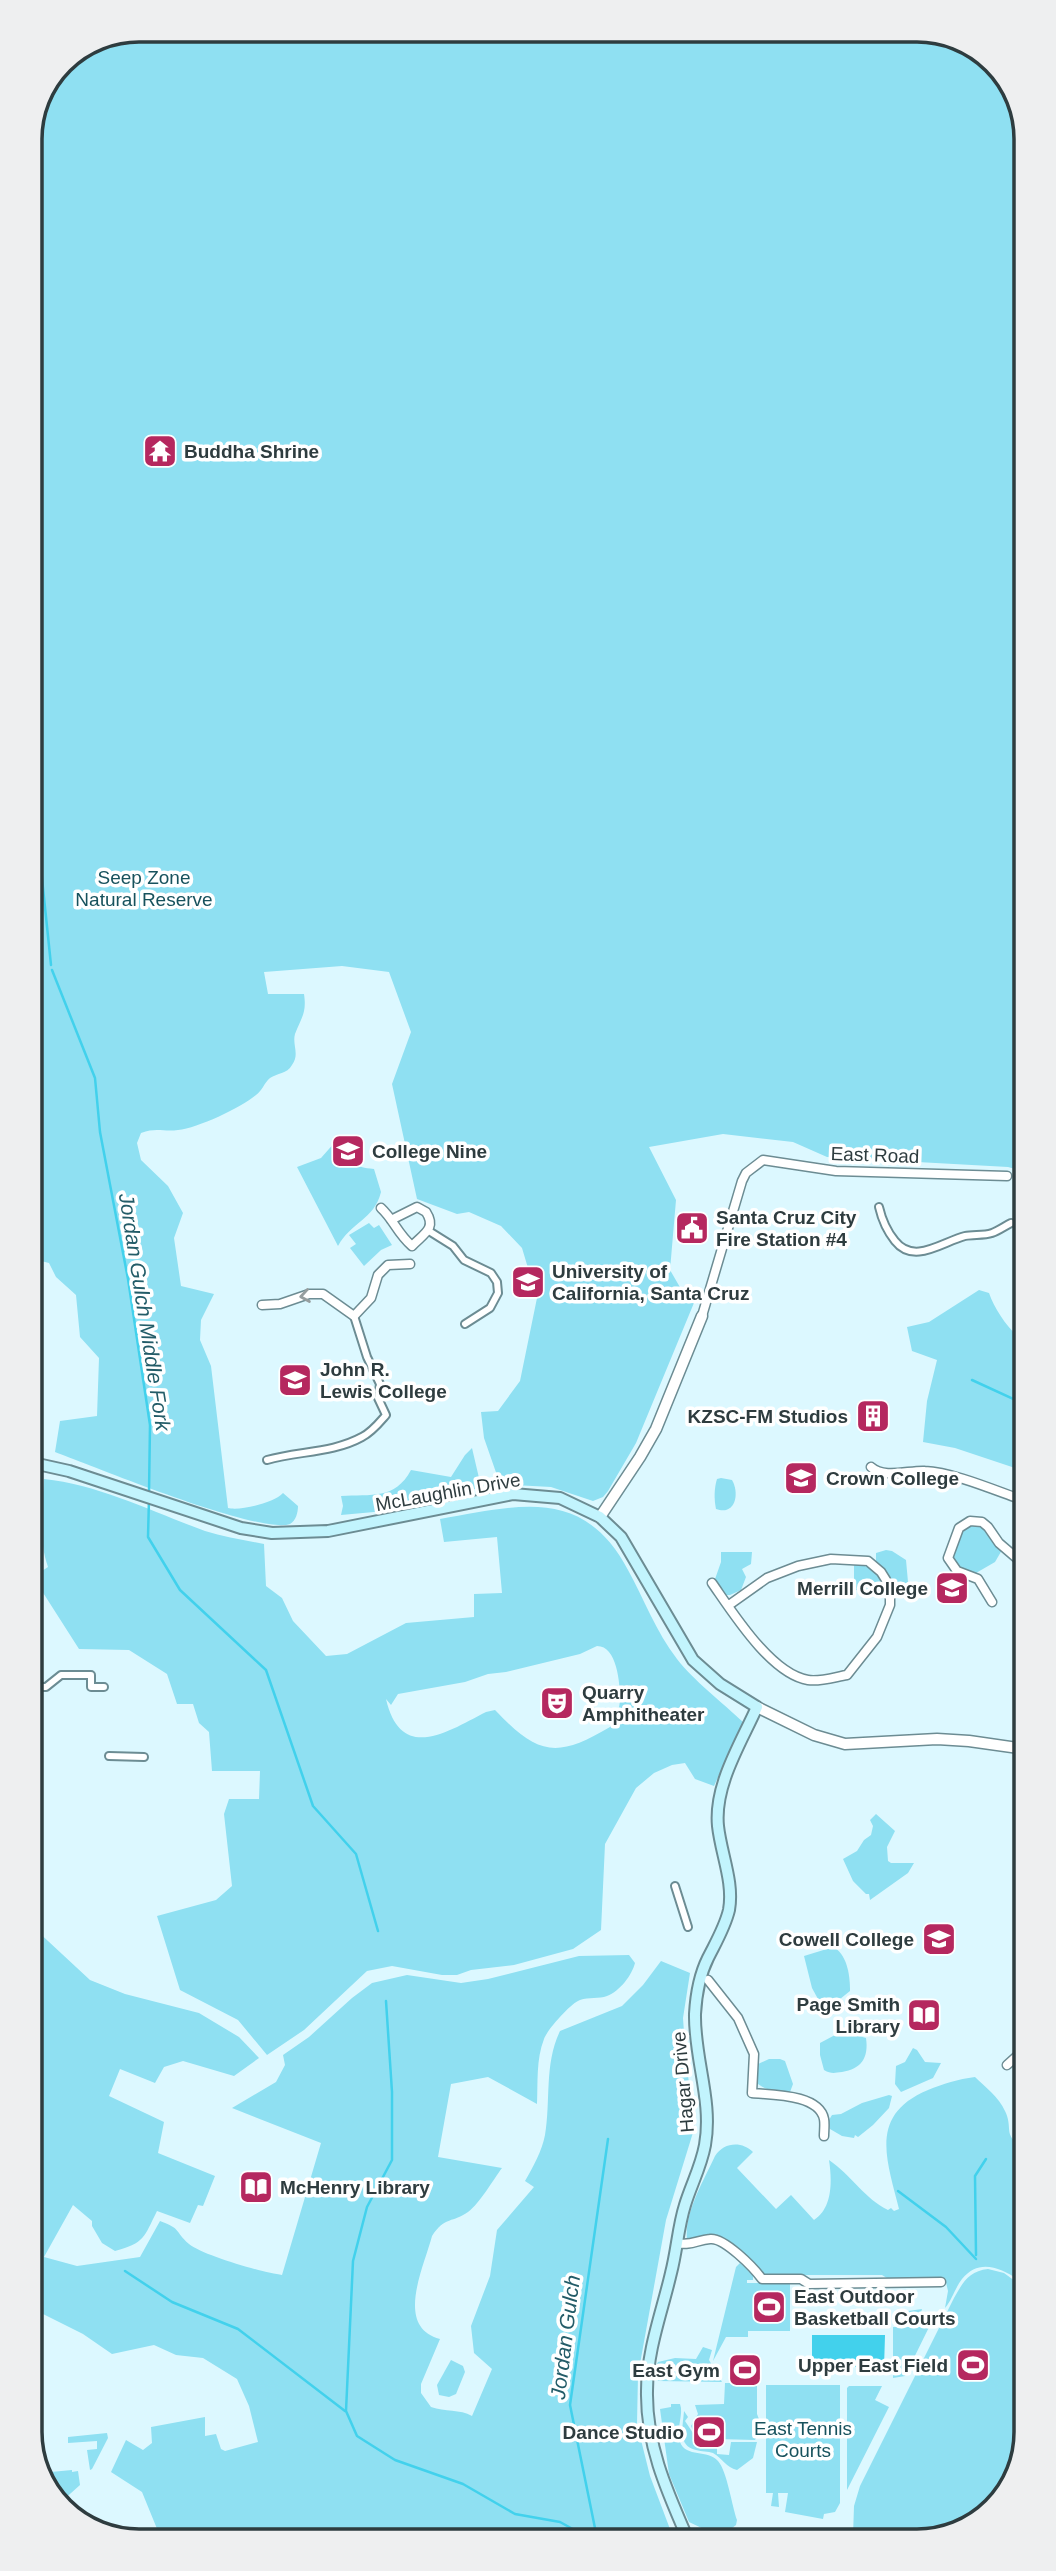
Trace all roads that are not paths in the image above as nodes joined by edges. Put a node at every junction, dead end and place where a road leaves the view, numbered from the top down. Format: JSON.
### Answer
{"nodes":[{"id":1,"x":1007,"y":1176,"type":"dead end"},
{"id":2,"x":879,"y":1207,"type":"dead end"},
{"id":3,"x":381,"y":1208,"type":"dead end"},
{"id":4,"x":391,"y":1220,"type":"junction"},
{"id":5,"x":1011,"y":1223,"type":"dead end"},
{"id":6,"x":429,"y":1231,"type":"junction"},
{"id":7,"x":410,"y":1264,"type":"dead end"},
{"id":8,"x":262,"y":1305,"type":"dead end"},
{"id":9,"x":354,"y":1316,"type":"junction"},
{"id":10,"x":702,"y":1316,"type":"joint"},
{"id":11,"x":465,"y":1324,"type":"dead end"},
{"id":12,"x":267,"y":1460,"type":"dead end"},
{"id":13,"x":42,"y":1465,"type":"edge"},
{"id":14,"x":871,"y":1467,"type":"dead end"},
{"id":15,"x":1014,"y":1497,"type":"edge"},
{"id":16,"x":600,"y":1517,"type":"junction"},
{"id":17,"x":1014,"y":1551,"type":"edge"},
{"id":18,"x":712,"y":1583,"type":"dead end"},
{"id":19,"x":992,"y":1602,"type":"dead end"},
{"id":20,"x":729,"y":1605,"type":"junction"},
{"id":21,"x":42,"y":1687,"type":"edge"},
{"id":22,"x":104,"y":1687,"type":"dead end"},
{"id":23,"x":757,"y":1707,"type":"junction"},
{"id":24,"x":1014,"y":1747,"type":"edge"},
{"id":25,"x":109,"y":1756,"type":"dead end"},
{"id":26,"x":144,"y":1757,"type":"dead end"},
{"id":27,"x":675,"y":1886,"type":"dead end"},
{"id":28,"x":688,"y":1927,"type":"dead end"},
{"id":29,"x":708,"y":1980,"type":"dead end"},
{"id":30,"x":1014,"y":2059,"type":"edge"},
{"id":31,"x":1007,"y":2065,"type":"dead end"},
{"id":32,"x":824,"y":2136,"type":"dead end"},
{"id":33,"x":677,"y":2243,"type":"junction"},
{"id":34,"x":941,"y":2282,"type":"dead end"},
{"id":35,"x":684,"y":2529,"type":"edge"}],
"edges":[{"from":1,"to":10,"type":"street","name":"East Road"},
{"from":2,"to":5,"type":"street"},
{"from":3,"to":4,"type":"street"},
{"from":4,"to":6,"type":"street"},
{"from":4,"to":6,"type":"street"},
{"from":6,"to":11,"type":"street"},
{"from":7,"to":9,"type":"street"},
{"from":9,"to":8,"type":"street","one_way":true},
{"from":9,"to":12,"type":"street"},
{"from":10,"to":16,"type":"street"},
{"from":13,"to":16,"type":"main road","name":"McLaughlin Drive"},
{"from":14,"to":15,"type":"street"},
{"from":16,"to":23,"type":"main road","name":"McLaughlin Drive"},
{"from":17,"to":19,"type":"street"},
{"from":18,"to":20,"type":"street"},
{"from":20,"to":20,"type":"street"},
{"from":21,"to":22,"type":"street"},
{"from":23,"to":24,"type":"street","name":"McLaughlin Drive"},
{"from":23,"to":33,"type":"main road","name":"Hagar Drive"},
{"from":25,"to":26,"type":"street"},
{"from":27,"to":28,"type":"street"},
{"from":29,"to":32,"type":"street"},
{"from":30,"to":31,"type":"street"},
{"from":33,"to":34,"type":"street"},
{"from":33,"to":35,"type":"main road","name":"Hagar Drive"}]}
